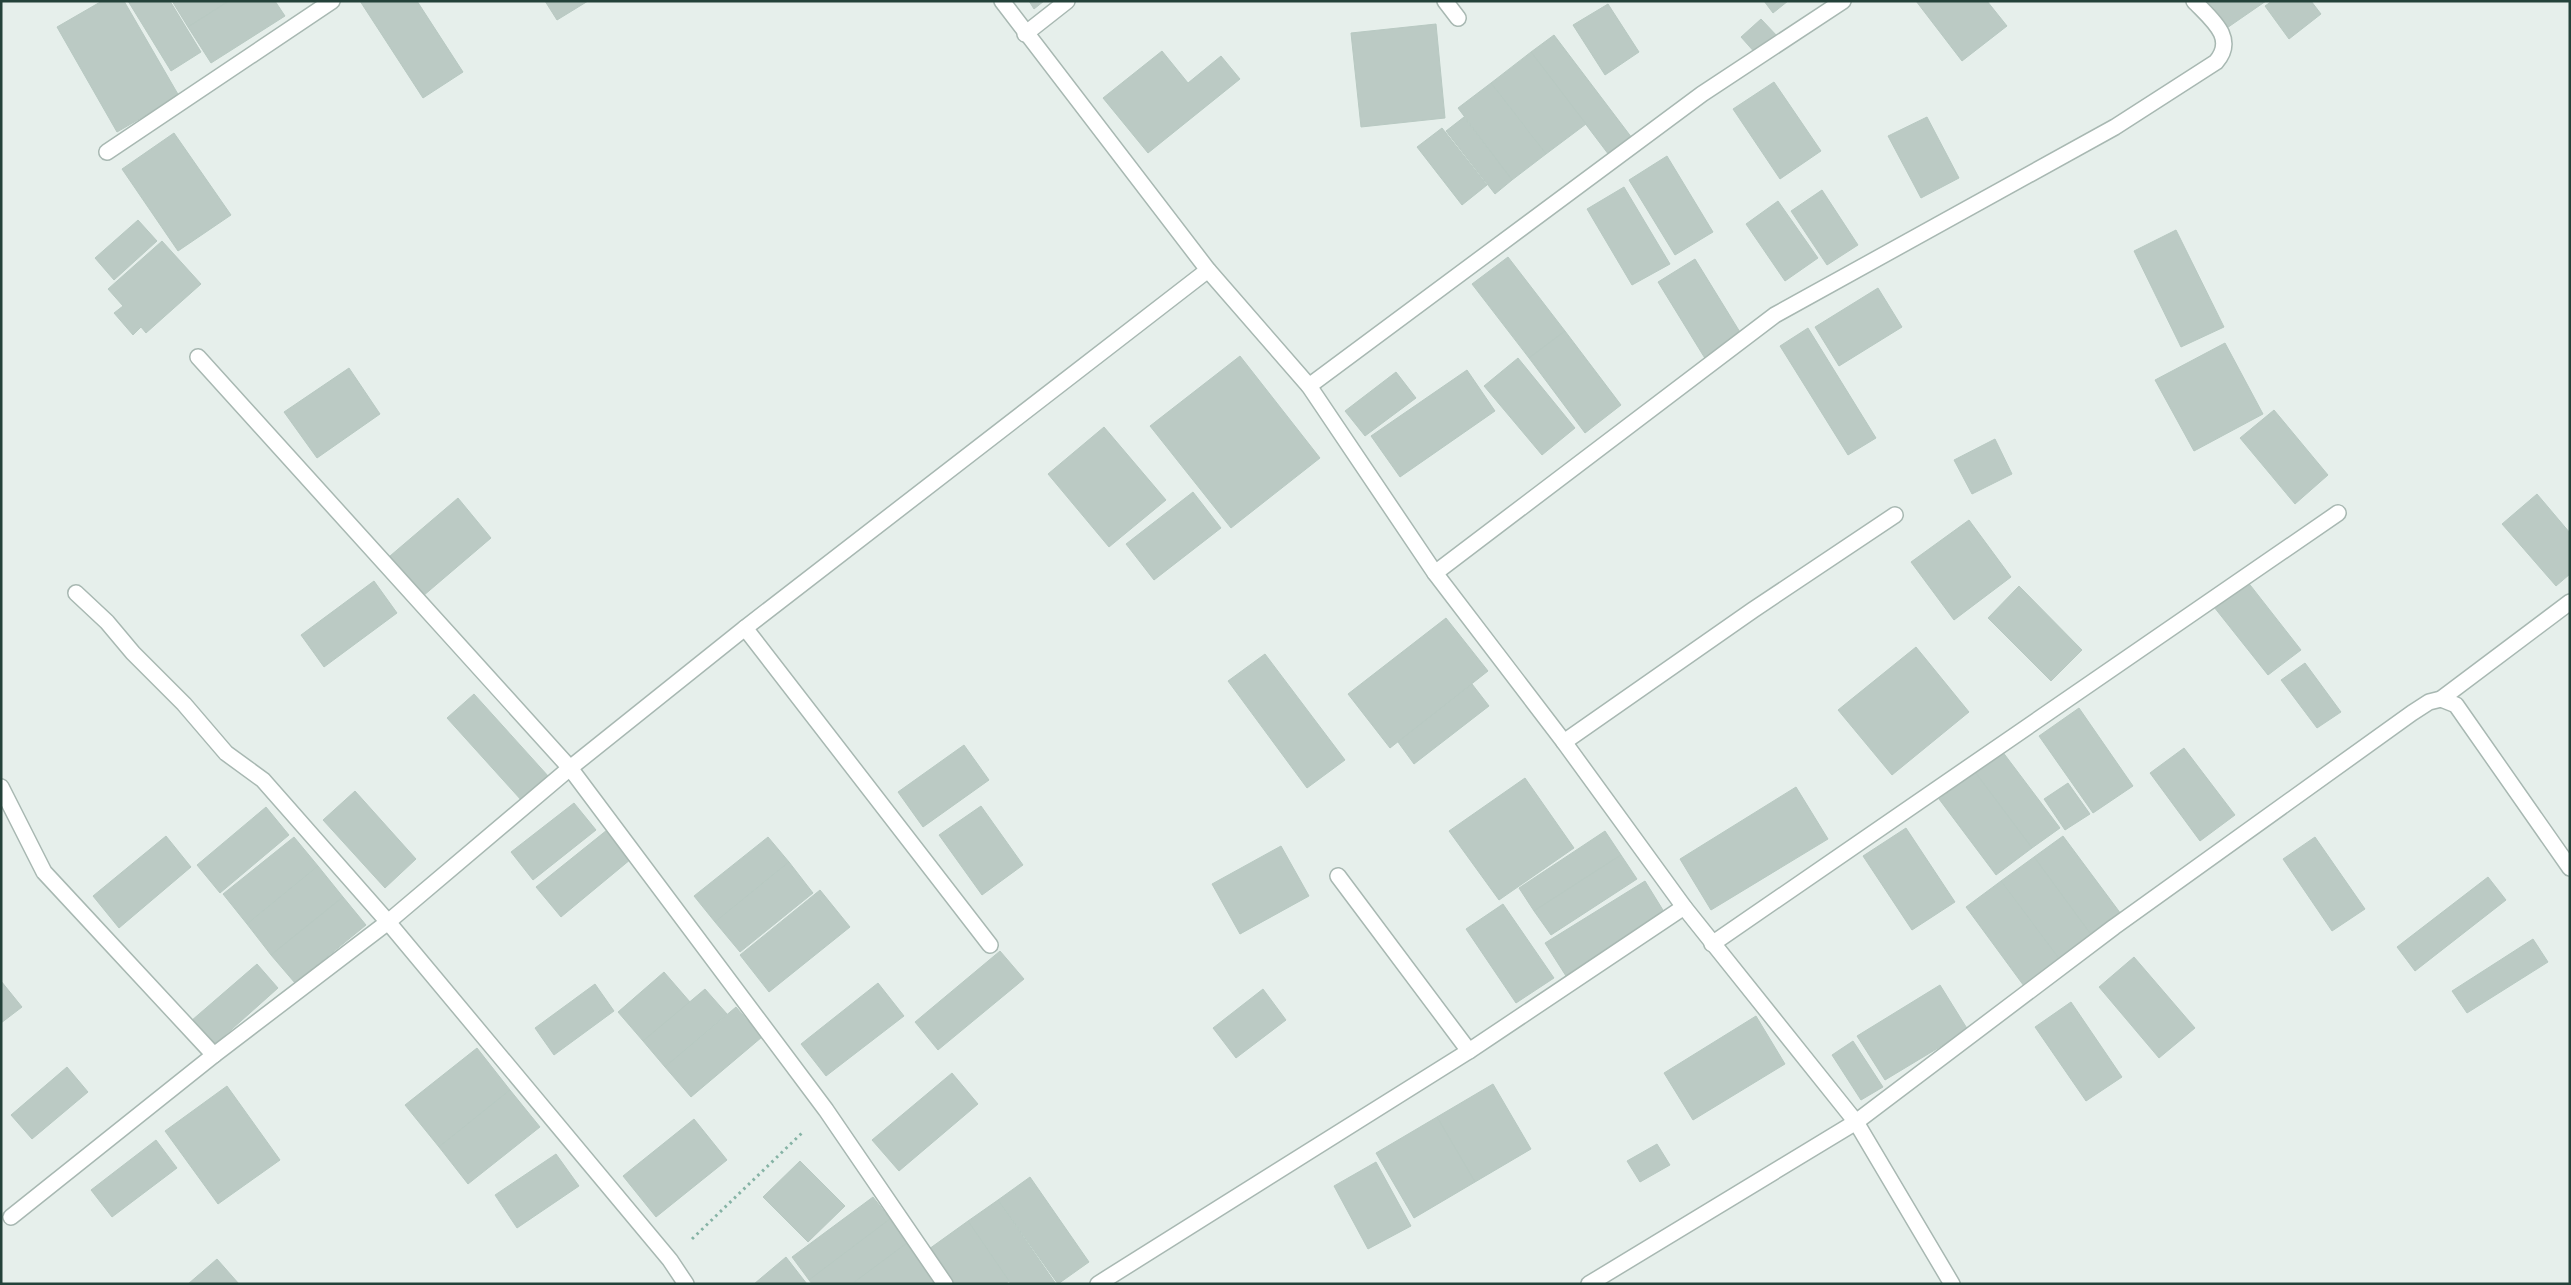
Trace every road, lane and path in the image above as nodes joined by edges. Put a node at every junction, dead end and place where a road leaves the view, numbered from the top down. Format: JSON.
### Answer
{"nodes":[{"id":1,"x":1002,"y":1,"type":"edge"},
{"id":2,"x":1067,"y":1,"type":"edge"},
{"id":3,"x":1445,"y":1,"type":"edge"},
{"id":4,"x":1843,"y":1,"type":"edge"},
{"id":5,"x":2194,"y":1,"type":"edge"},
{"id":6,"x":322,"y":4,"type":"edge"},
{"id":7,"x":1458,"y":18,"type":"dead end"},
{"id":8,"x":1025,"y":34,"type":"junction"},
{"id":9,"x":107,"y":152,"type":"dead end"},
{"id":10,"x":1208,"y":270,"type":"junction"},
{"id":11,"x":198,"y":357,"type":"dead end"},
{"id":12,"x":1309,"y":386,"type":"junction"},
{"id":13,"x":2338,"y":513,"type":"dead end"},
{"id":14,"x":1895,"y":515,"type":"dead end"},
{"id":15,"x":1435,"y":573,"type":"junction"},
{"id":16,"x":76,"y":592,"type":"dead end"},
{"id":17,"x":2570,"y":602,"type":"edge"},
{"id":18,"x":745,"y":628,"type":"junction"},
{"id":19,"x":2441,"y":699,"type":"junction"},
{"id":20,"x":1564,"y":742,"type":"junction"},
{"id":21,"x":570,"y":768,"type":"junction"},
{"id":22,"x":1,"y":787,"type":"edge"},
{"id":23,"x":2570,"y":868,"type":"edge"},
{"id":24,"x":1338,"y":876,"type":"dead end"},
{"id":25,"x":1684,"y":907,"type":"junction"},
{"id":26,"x":388,"y":922,"type":"junction"},
{"id":27,"x":1712,"y":944,"type":"junction"},
{"id":28,"x":990,"y":945,"type":"dead end"},
{"id":29,"x":1469,"y":1051,"type":"junction"},
{"id":30,"x":214,"y":1055,"type":"junction"},
{"id":31,"x":826,"y":1110,"type":"junction"},
{"id":32,"x":1856,"y":1122,"type":"junction"},
{"id":33,"x":10,"y":1217,"type":"dead end"},
{"id":34,"x":670,"y":1260,"type":"junction"},
{"id":35,"x":686,"y":1284,"type":"edge"},
{"id":36,"x":945,"y":1284,"type":"edge"},
{"id":37,"x":1098,"y":1284,"type":"edge"},
{"id":38,"x":1589,"y":1284,"type":"edge"},
{"id":39,"x":1952,"y":1284,"type":"edge"}],
"edges":[{"from":1,"to":8,"type":"street"},
{"from":2,"to":8,"type":"street"},
{"from":3,"to":7,"type":"street"},
{"from":4,"to":12,"type":"street"},
{"from":5,"to":15,"type":"street"},
{"from":6,"to":9,"type":"street"},
{"from":8,"to":10,"type":"street"},
{"from":10,"to":12,"type":"street"},
{"from":10,"to":18,"type":"street"},
{"from":11,"to":21,"type":"street"},
{"from":12,"to":15,"type":"street"},
{"from":13,"to":27,"type":"street"},
{"from":14,"to":20,"type":"street"},
{"from":15,"to":20,"type":"street"},
{"from":16,"to":26,"type":"street"},
{"from":17,"to":19,"type":"street"},
{"from":18,"to":21,"type":"street"},
{"from":18,"to":28,"type":"street"},
{"from":19,"to":23,"type":"street"},
{"from":19,"to":32,"type":"street"},
{"from":20,"to":25,"type":"street"},
{"from":21,"to":26,"type":"street"},
{"from":21,"to":31,"type":"street"},
{"from":22,"to":30,"type":"street"},
{"from":24,"to":29,"type":"street"},
{"from":25,"to":27,"type":"street"},
{"from":25,"to":29,"type":"street"},
{"from":26,"to":30,"type":"street"},
{"from":26,"to":34,"type":"street"},
{"from":27,"to":32,"type":"street"},
{"from":29,"to":37,"type":"street"},
{"from":30,"to":33,"type":"street"},
{"from":31,"to":34,"type":"path"},
{"from":31,"to":36,"type":"street"},
{"from":32,"to":38,"type":"street"},
{"from":32,"to":39,"type":"street"},
{"from":34,"to":35,"type":"street"}]}
